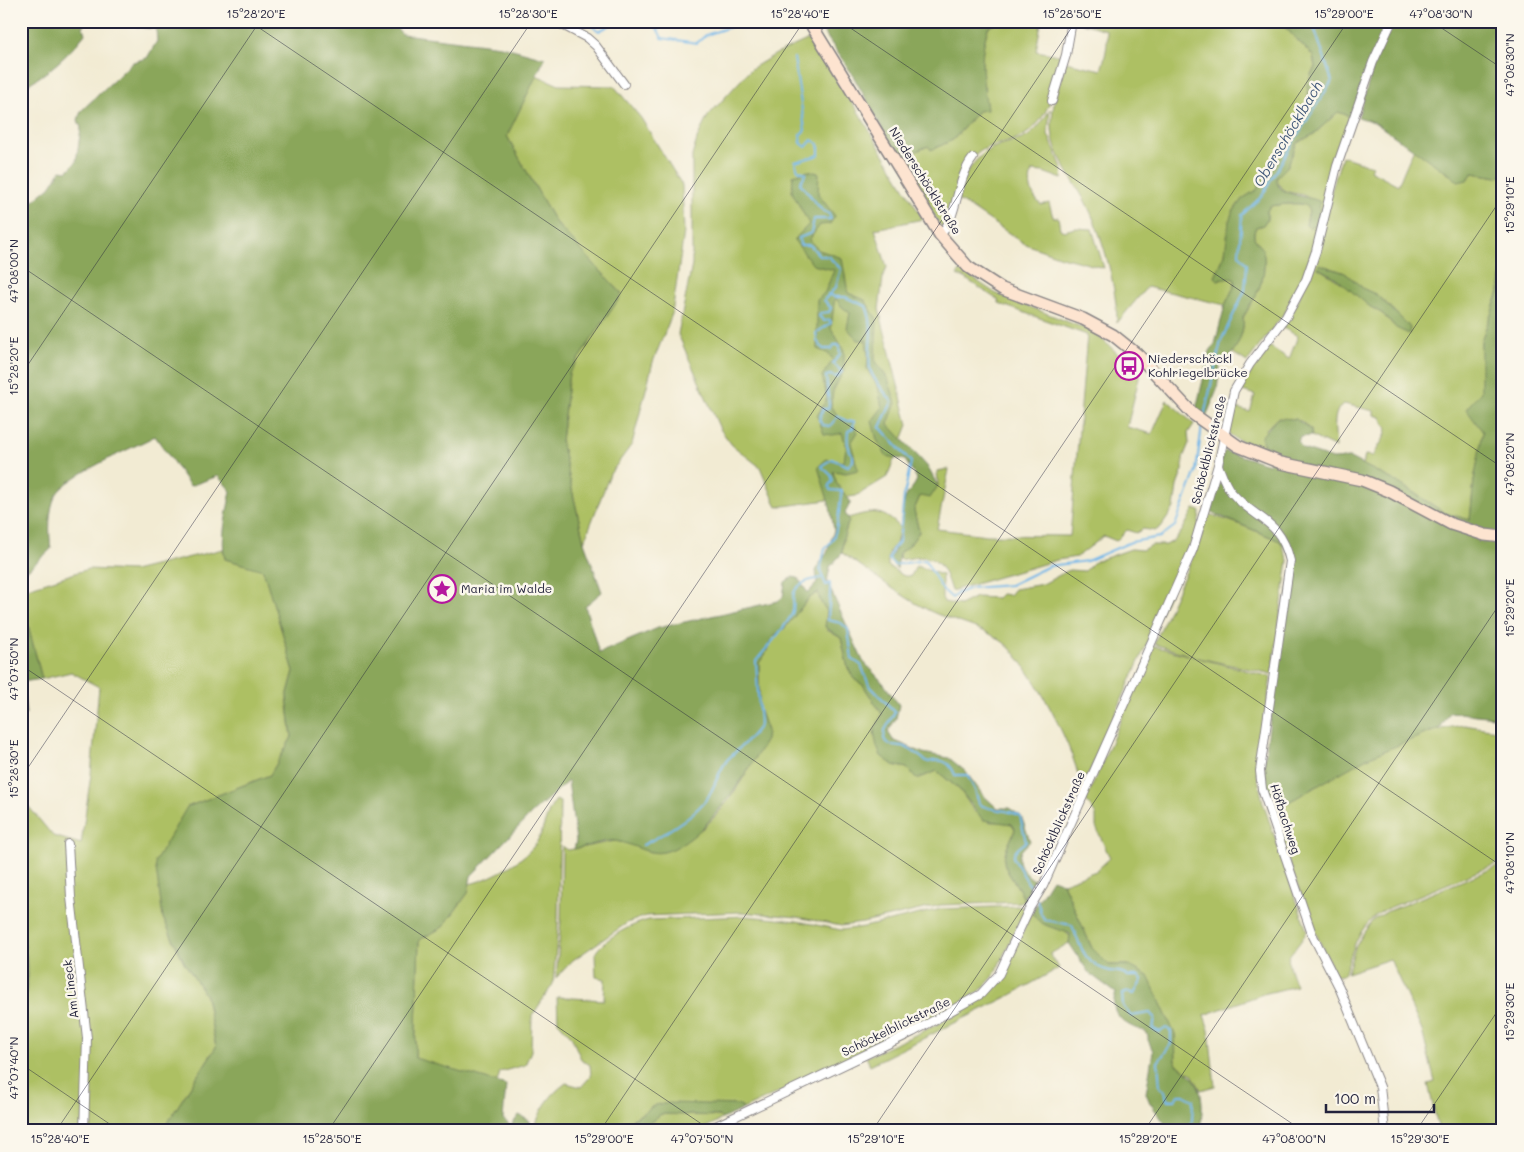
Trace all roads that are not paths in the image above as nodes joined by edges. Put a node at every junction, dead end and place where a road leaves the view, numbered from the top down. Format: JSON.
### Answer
{"nodes":[{"id":1,"x":555,"y":21,"type":"edge"},
{"id":2,"x":809,"y":21,"type":"edge"},
{"id":3,"x":1072,"y":21,"type":"edge"},
{"id":4,"x":1392,"y":21,"type":"edge"},
{"id":5,"x":624,"y":84,"type":"dead end"},
{"id":6,"x":1052,"y":101,"type":"dead end"},
{"id":7,"x":974,"y":158,"type":"dead end"},
{"id":8,"x":940,"y":235,"type":"junction"},
{"id":9,"x":1224,"y":438,"type":"junction"},
{"id":10,"x":1218,"y":465,"type":"junction"},
{"id":11,"x":1503,"y":537,"type":"edge"},
{"id":12,"x":68,"y":844,"type":"dead end"},
{"id":13,"x":1043,"y":886,"type":"joint"},
{"id":14,"x":84,"y":1131,"type":"edge"},
{"id":15,"x":705,"y":1131,"type":"edge"},
{"id":16,"x":1385,"y":1131,"type":"edge"}],
"edges":[{"from":1,"to":5,"type":"street"},
{"from":2,"to":8,"type":"main road","name":"Niederschöcklstraße"},
{"from":3,"to":6,"type":"street"},
{"from":4,"to":9,"type":"street","name":"Schöcklblickstraße"},
{"from":7,"to":8,"type":"street"},
{"from":8,"to":9,"type":"main road","name":"Niederschöcklstraße"},
{"from":9,"to":10,"type":"street","name":"Schöcklblickstraße"},
{"from":9,"to":11,"type":"main road","name":"Niederschöcklstraße"},
{"from":10,"to":13,"type":"street","name":"Schöcklblickstraße"},
{"from":10,"to":16,"type":"street","name":"Höfbachweg"},
{"from":12,"to":14,"type":"street","name":"Am Lineck"},
{"from":13,"to":15,"type":"street","name":"Schöckelblickstraße"}]}
